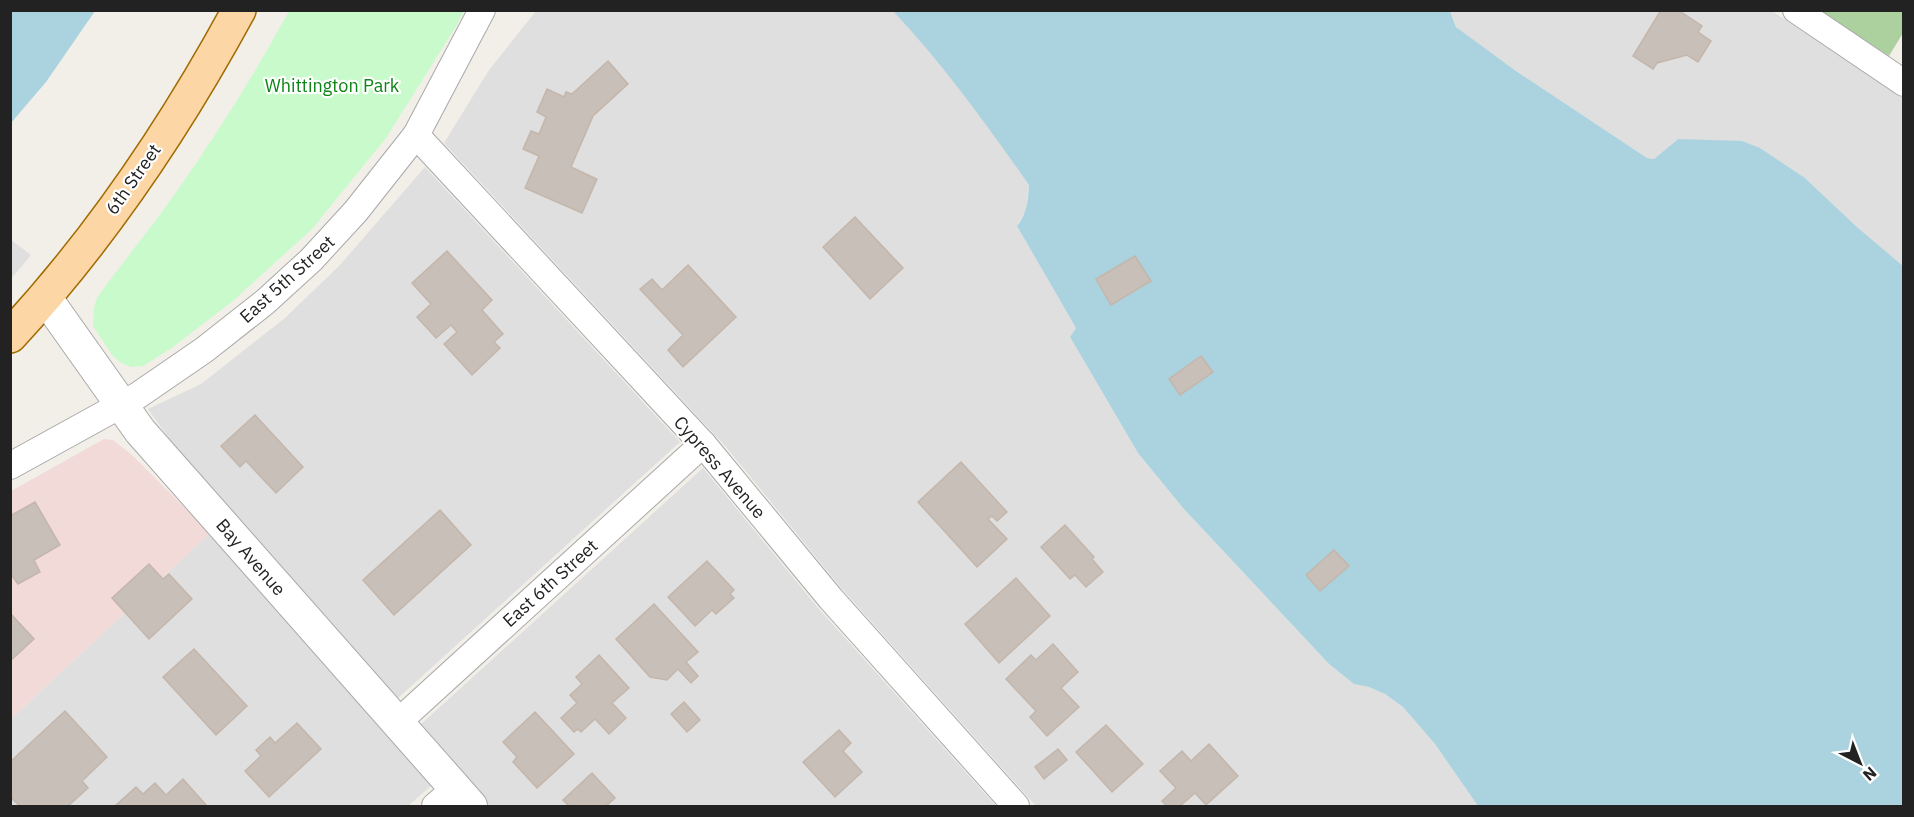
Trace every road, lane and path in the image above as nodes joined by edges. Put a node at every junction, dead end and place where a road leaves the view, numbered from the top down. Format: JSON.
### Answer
{"nodes":[{"id":1,"x":239,"y":10,"type":"edge"},
{"id":2,"x":482,"y":10,"type":"edge"},
{"id":3,"x":1796,"y":10,"type":"edge"},
{"id":4,"x":1904,"y":83,"type":"edge"},
{"id":5,"x":416,"y":135,"type":"junction"},
{"id":6,"x":45,"y":297,"type":"junction"},
{"id":7,"x":10,"y":336,"type":"edge"},
{"id":8,"x":121,"y":404,"type":"junction"},
{"id":9,"x":703,"y":444,"type":"junction"},
{"id":10,"x":10,"y":466,"type":"edge"},
{"id":11,"x":397,"y":723,"type":"junction"},
{"id":12,"x":454,"y":801,"type":"edge"},
{"id":13,"x":1016,"y":807,"type":"edge"}],
"edges":[{"from":1,"to":6,"type":"main road","name":"6th Street"},
{"from":2,"to":5,"type":"street","name":"East 5th Street"},
{"from":3,"to":4,"type":"street"},
{"from":5,"to":8,"type":"street","name":"East 5th Street"},
{"from":5,"to":9,"type":"street","name":"Cypress Avenue"},
{"from":6,"to":7,"type":"main road","name":"6th Street"},
{"from":6,"to":8,"type":"street","name":"Bay Avenue"},
{"from":8,"to":10,"type":"street","name":"East 5th Street"},
{"from":8,"to":11,"type":"street","name":"Bay Avenue"},
{"from":9,"to":11,"type":"street","name":"East 6th Street"},
{"from":9,"to":13,"type":"street","name":"Cypress Avenue"},
{"from":11,"to":12,"type":"street","name":"Bay Avenue"}]}
